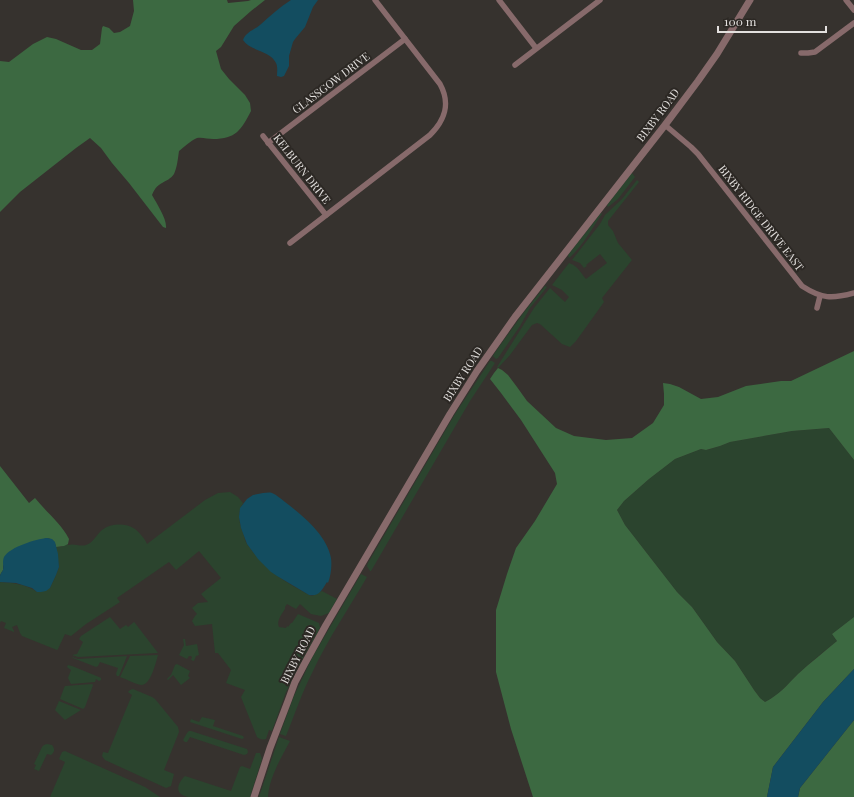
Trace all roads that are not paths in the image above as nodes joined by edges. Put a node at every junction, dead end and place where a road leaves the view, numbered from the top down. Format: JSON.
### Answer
{"nodes":[{"id":1,"x":375,"y":0,"type":"edge"},
{"id":2,"x":499,"y":0,"type":"edge"},
{"id":3,"x":600,"y":0,"type":"edge"},
{"id":4,"x":750,"y":0,"type":"edge"},
{"id":5,"x":846,"y":0,"type":"edge"},
{"id":6,"x":854,"y":10,"type":"edge"},
{"id":7,"x":854,"y":23,"type":"edge"},
{"id":8,"x":405,"y":39,"type":"junction"},
{"id":9,"x":536,"y":48,"type":"junction"},
{"id":10,"x":801,"y":53,"type":"dead end"},
{"id":11,"x":515,"y":65,"type":"dead end"},
{"id":12,"x":665,"y":125,"type":"junction"},
{"id":13,"x":263,"y":136,"type":"dead end"},
{"id":14,"x":268,"y":143,"type":"junction"},
{"id":15,"x":326,"y":215,"type":"junction"},
{"id":16,"x":290,"y":243,"type":"dead end"},
{"id":17,"x":854,"y":293,"type":"edge"},
{"id":18,"x":820,"y":296,"type":"junction"},
{"id":19,"x":817,"y":308,"type":"dead end"},
{"id":20,"x":254,"y":797,"type":"edge"}],
"edges":[{"from":1,"to":8,"type":"street"},
{"from":2,"to":9,"type":"street"},
{"from":3,"to":9,"type":"street"},
{"from":4,"to":12,"type":"street","name":"BIXBY ROAD"},
{"from":5,"to":6,"type":"street"},
{"from":7,"to":10,"type":"street"},
{"from":8,"to":14,"type":"street","name":"GLASSGOW DRIVE"},
{"from":8,"to":15,"type":"street"},
{"from":9,"to":11,"type":"street"},
{"from":12,"to":18,"type":"street","name":"BIXBY RIDGE DRIVE EAST"},
{"from":12,"to":20,"type":"street","name":"BIXBY ROAD"},
{"from":13,"to":14,"type":"street","name":"KELBURN DRIVE"},
{"from":14,"to":15,"type":"street","name":"KELBURN DRIVE"},
{"from":15,"to":16,"type":"street"},
{"from":17,"to":18,"type":"street"},
{"from":18,"to":19,"type":"street"}]}
